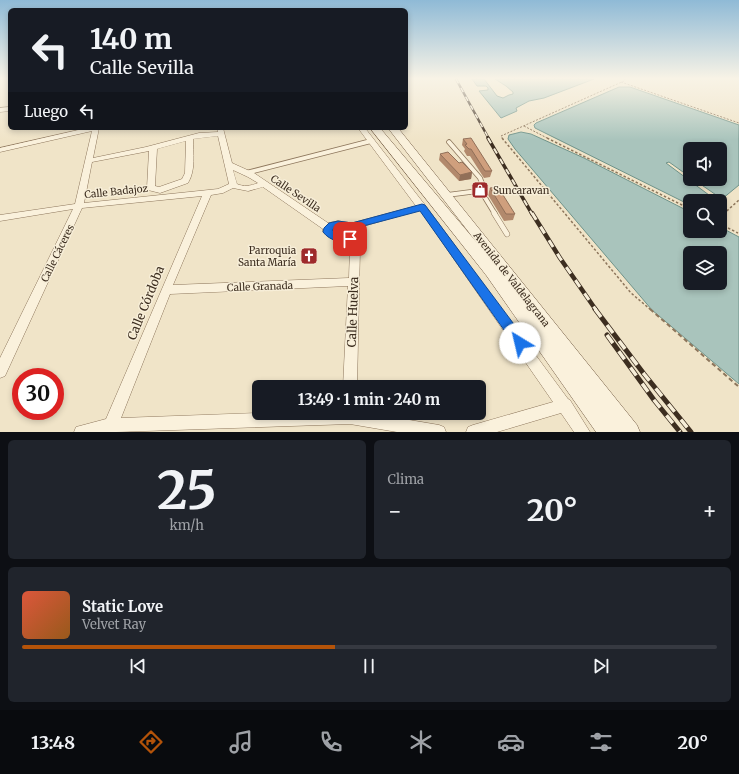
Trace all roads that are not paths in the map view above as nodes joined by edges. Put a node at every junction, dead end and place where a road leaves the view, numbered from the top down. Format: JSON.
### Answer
{"nodes":[{"id":1,"x":87,"y":130,"type":"edge"},
{"id":2,"x":96,"y":130,"type":"edge"},
{"id":3,"x":395,"y":130,"type":"edge"},
{"id":4,"x":220,"y":131,"type":"edge"},
{"id":5,"x":373,"y":134,"type":"edge"},
{"id":6,"x":190,"y":138,"type":"junction"},
{"id":7,"x":449,"y":142,"type":"dead end"},
{"id":8,"x":153,"y":148,"type":"junction"},
{"id":9,"x":0,"y":150,"type":"edge"},
{"id":10,"x":88,"y":161,"type":"junction"},
{"id":11,"x":229,"y":165,"type":"junction"},
{"id":12,"x":248,"y":174,"type":"junction"},
{"id":13,"x":263,"y":184,"type":"junction"},
{"id":14,"x":233,"y":185,"type":"junction"},
{"id":15,"x":478,"y":190,"type":"junction"},
{"id":16,"x":208,"y":192,"type":"junction"},
{"id":17,"x":446,"y":195,"type":"junction"},
{"id":18,"x":79,"y":206,"type":"junction"},
{"id":19,"x":422,"y":207,"type":"junction"},
{"id":20,"x":0,"y":218,"type":"edge"},
{"id":21,"x":352,"y":226,"type":"junction"},
{"id":22,"x":328,"y":228,"type":"junction"},
{"id":23,"x":507,"y":234,"type":"dead end"},
{"id":24,"x":350,"y":239,"type":"junction"},
{"id":25,"x":353,"y":282,"type":"junction"},
{"id":26,"x":166,"y":290,"type":"junction"},
{"id":27,"x":0,"y":372,"type":"edge"},
{"id":28,"x":350,"y":380,"type":"edge"},
{"id":29,"x":565,"y":405,"type":"junction"},
{"id":30,"x":252,"y":419,"type":"edge"},
{"id":31,"x":376,"y":420,"type":"edge"},
{"id":32,"x":111,"y":424,"type":"junction"},
{"id":33,"x":81,"y":432,"type":"edge"},
{"id":34,"x":439,"y":432,"type":"edge"},
{"id":35,"x":473,"y":432,"type":"edge"},
{"id":36,"x":583,"y":432,"type":"edge"},
{"id":37,"x":609,"y":432,"type":"edge"},
{"id":38,"x":630,"y":432,"type":"edge"}],
"edges":[{"from":1,"to":9,"type":"street"},
{"from":2,"to":10,"type":"street","name":"Calle Cáceres"},
{"from":3,"to":17,"type":"main road","name":"Avenida de Valdelagrana"},
{"from":4,"to":6,"type":"street"},
{"from":4,"to":11,"type":"street"},
{"from":5,"to":12,"type":"lane"},
{"from":5,"to":19,"type":"street"},
{"from":5,"to":37,"type":"main road","name":"Avenida de Valdelagrana"},
{"from":6,"to":8,"type":"street"},
{"from":6,"to":8,"type":"street"},
{"from":7,"to":15,"type":"lane"},
{"from":8,"to":10,"type":"street"},
{"from":10,"to":18,"type":"street","name":"Calle Cáceres"},
{"from":11,"to":12,"type":"street","name":"Calle Sevilla"},
{"from":11,"to":14,"type":"street"},
{"from":12,"to":13,"type":"street","name":"Calle Sevilla"},
{"from":13,"to":14,"type":"street"},
{"from":13,"to":22,"type":"street","name":"Calle Sevilla"},
{"from":14,"to":16,"type":"street","name":"Calle Badajoz"},
{"from":15,"to":17,"type":"lane"},
{"from":15,"to":23,"type":"lane"},
{"from":16,"to":18,"type":"street","name":"Calle Badajoz"},
{"from":16,"to":26,"type":"street","name":"Calle Córdoba"},
{"from":17,"to":38,"type":"main road","name":"Avenida de Valdelagrana"},
{"from":18,"to":20,"type":"street","name":"Calle Badajoz"},
{"from":18,"to":27,"type":"street","name":"Calle Cáceres"},
{"from":19,"to":21,"type":"street"},
{"from":19,"to":29,"type":"street"},
{"from":21,"to":22,"type":"street"},
{"from":21,"to":24,"type":"street"},
{"from":22,"to":24,"type":"street","name":"Calle Sevilla"},
{"from":24,"to":25,"type":"street","name":"Calle Huelva"},
{"from":25,"to":26,"type":"street","name":"Calle Granada"},
{"from":25,"to":28,"type":"street","name":"Calle Huelva"},
{"from":26,"to":32,"type":"street","name":"Calle Córdoba"},
{"from":29,"to":35,"type":"street"},
{"from":29,"to":36,"type":"street"},
{"from":30,"to":32,"type":"street"},
{"from":31,"to":34,"type":"street"},
{"from":32,"to":33,"type":"street"}]}
